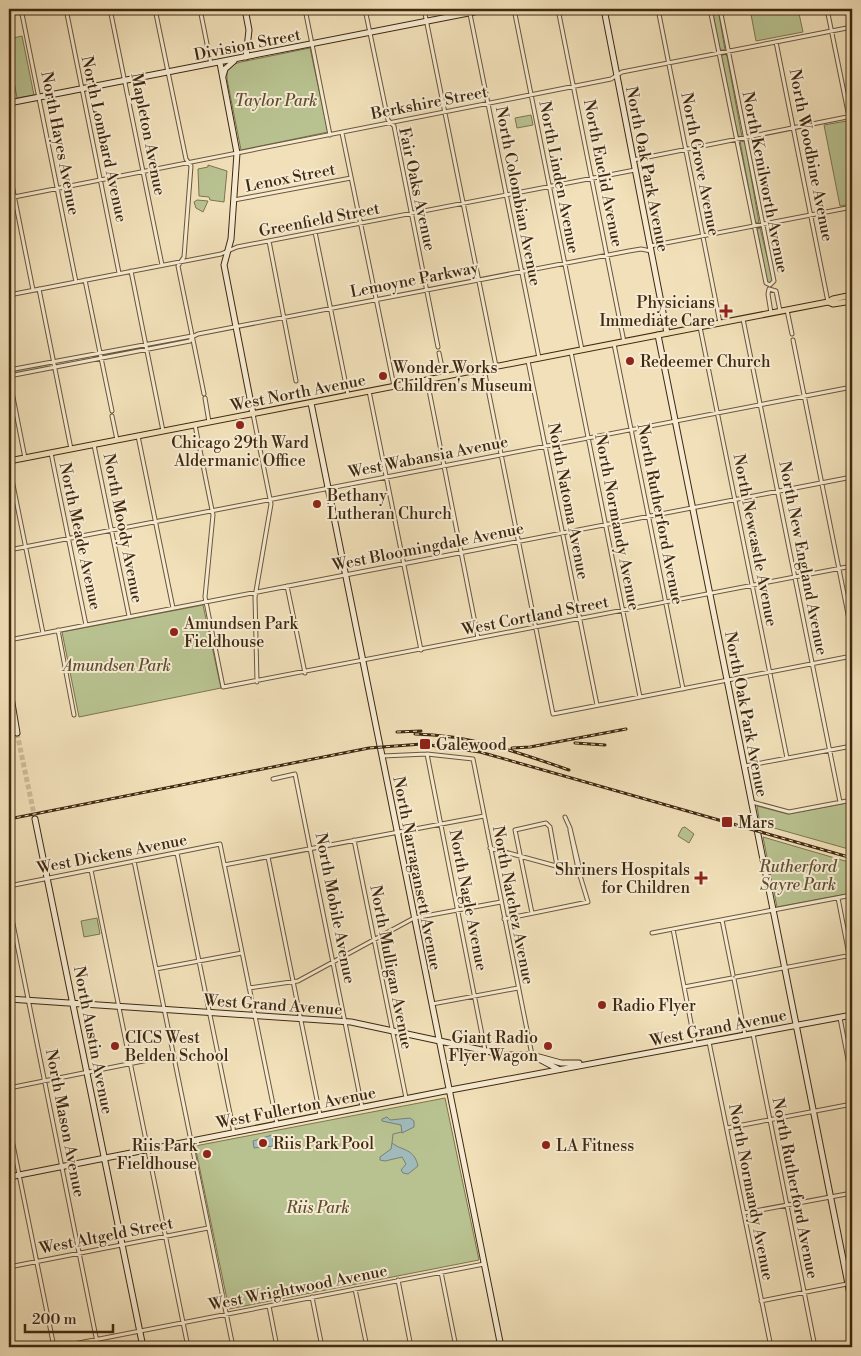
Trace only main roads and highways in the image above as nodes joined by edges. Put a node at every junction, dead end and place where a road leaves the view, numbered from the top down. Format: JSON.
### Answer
{"nodes":[{"id":1,"x":852,"y":297,"type":"edge"},
{"id":2,"x":9,"y":461,"type":"edge"}],
"edges":[{"from":1,"to":2,"type":"main road","name":"West North Avenue"}]}
